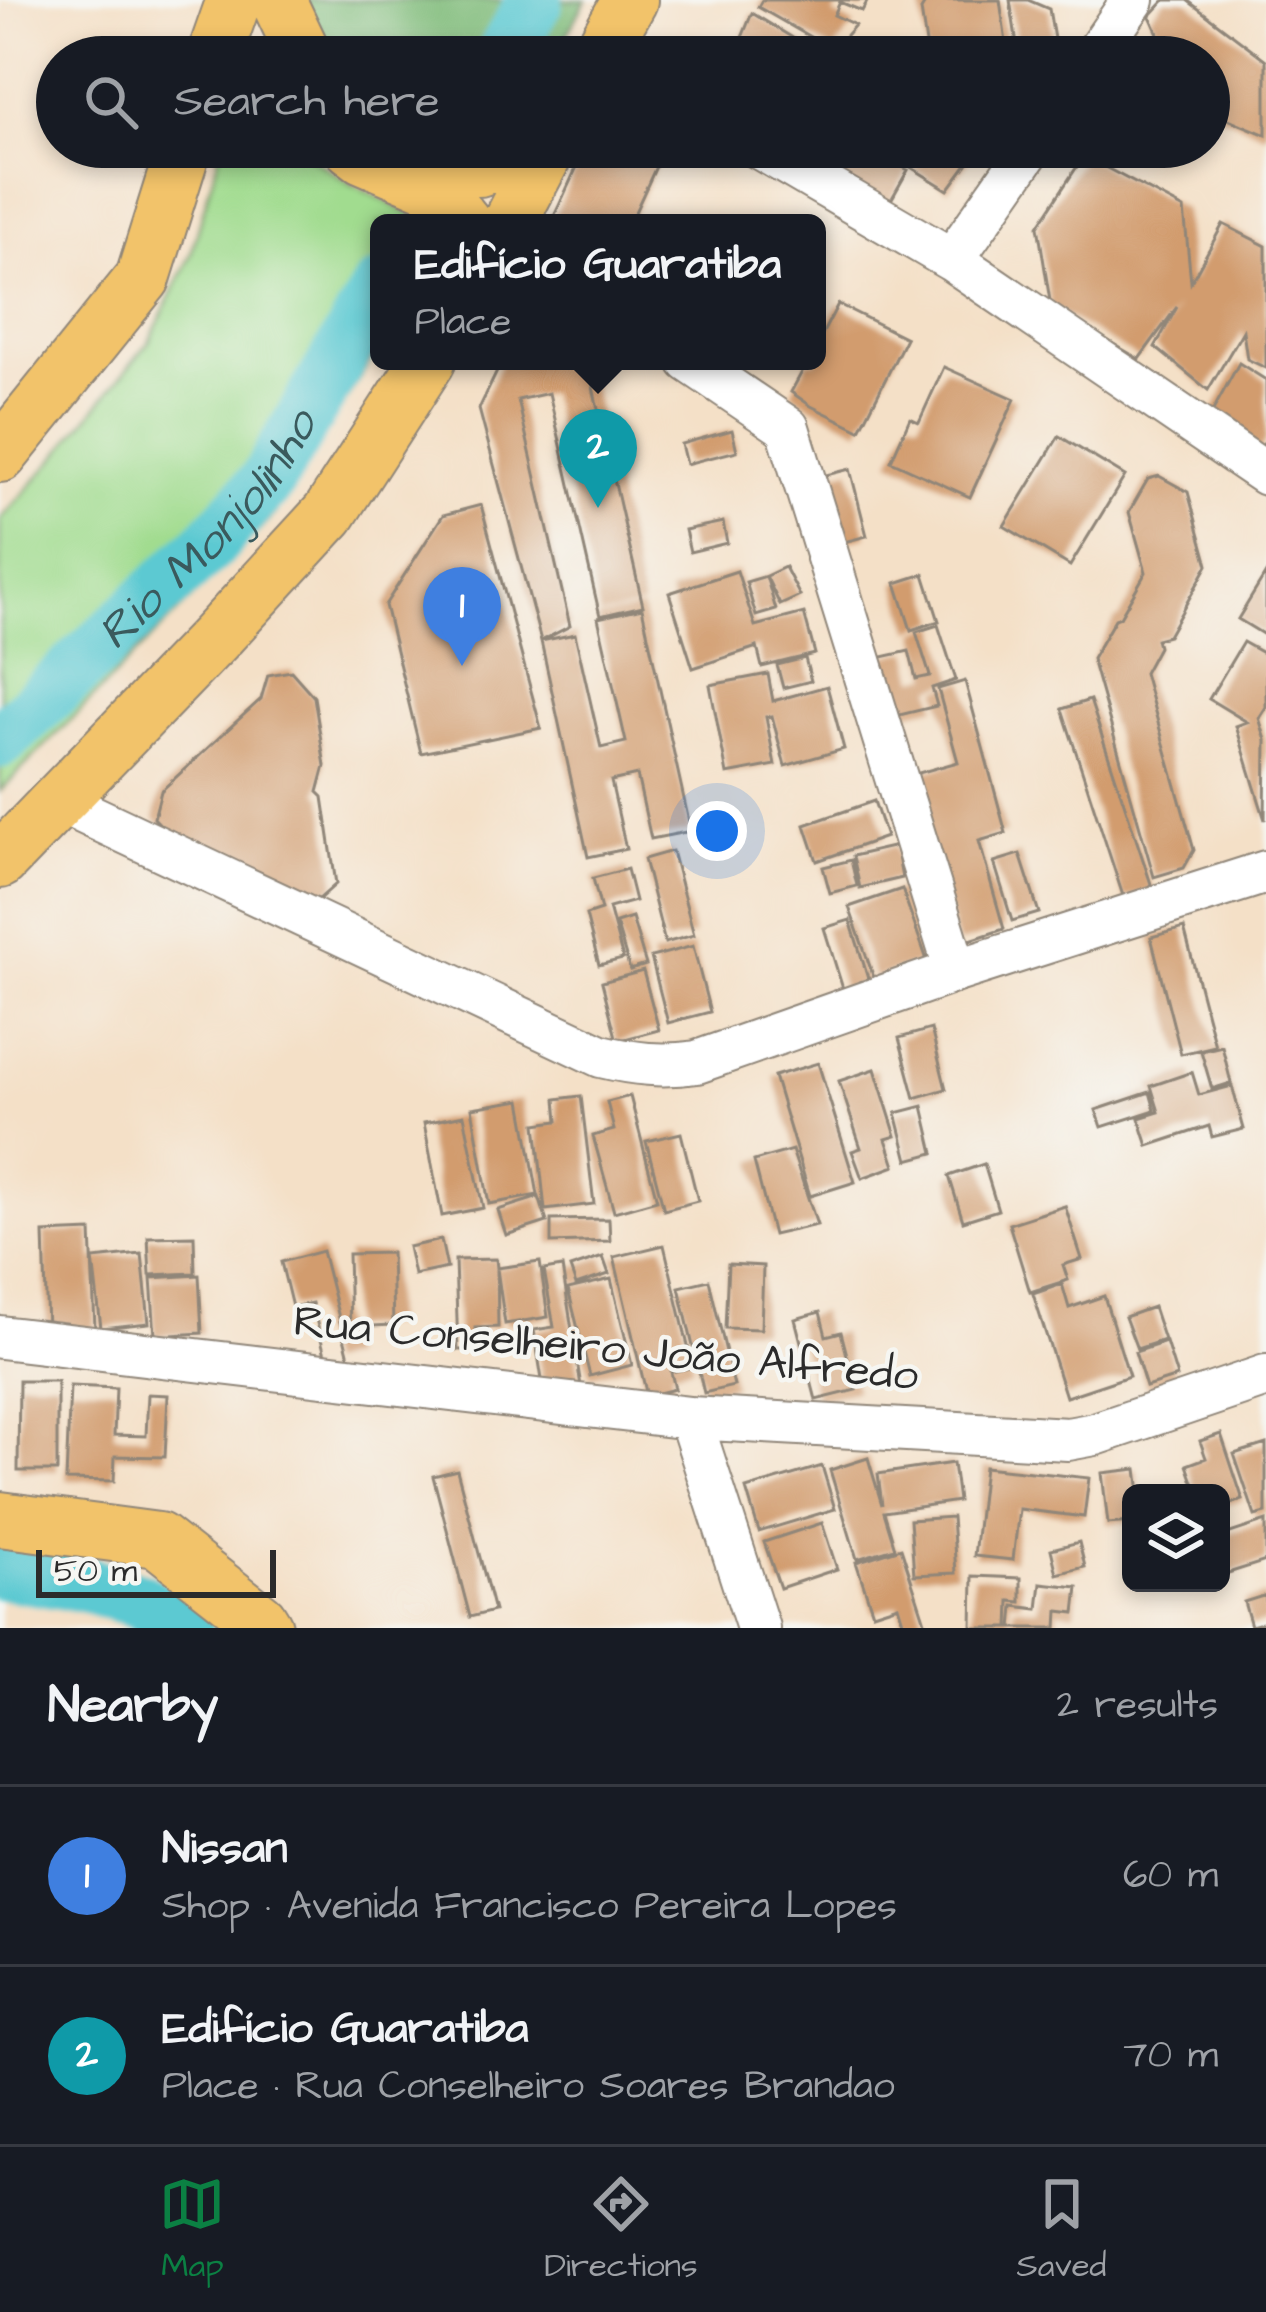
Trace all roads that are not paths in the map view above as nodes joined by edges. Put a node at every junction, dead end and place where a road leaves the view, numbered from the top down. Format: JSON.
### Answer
{"nodes":[{"id":1,"x":234,"y":0,"type":"edge"},
{"id":2,"x":278,"y":0,"type":"edge"},
{"id":3,"x":630,"y":0,"type":"edge"},
{"id":4,"x":1133,"y":0,"type":"edge"},
{"id":5,"x":221,"y":36,"type":"edge"},
{"id":6,"x":295,"y":36,"type":"edge"},
{"id":7,"x":611,"y":36,"type":"edge"},
{"id":8,"x":1108,"y":36,"type":"edge"},
{"id":9,"x":177,"y":168,"type":"edge"},
{"id":10,"x":391,"y":168,"type":"edge"},
{"id":11,"x":538,"y":168,"type":"edge"},
{"id":12,"x":794,"y":168,"type":"edge"},
{"id":13,"x":1016,"y":168,"type":"edge"},
{"id":14,"x":457,"y":214,"type":"edge"},
{"id":15,"x":514,"y":214,"type":"edge"},
{"id":16,"x":952,"y":260,"type":"junction"},
{"id":17,"x":422,"y":370,"type":"edge"},
{"id":18,"x":702,"y":370,"type":"edge"},
{"id":19,"x":9,"y":436,"type":"edge"},
{"id":20,"x":1266,"y":474,"type":"edge"},
{"id":21,"x":59,"y":801,"type":"junction"},
{"id":22,"x":0,"y":861,"type":"edge"},
{"id":23,"x":1266,"y":872,"type":"edge"},
{"id":24,"x":956,"y":971,"type":"junction"},
{"id":25,"x":0,"y":1337,"type":"edge"},
{"id":26,"x":1266,"y":1376,"type":"edge"},
{"id":27,"x":690,"y":1418,"type":"junction"},
{"id":28,"x":0,"y":1520,"type":"edge"},
{"id":29,"x":266,"y":1628,"type":"edge"},
{"id":30,"x":758,"y":1628,"type":"edge"}],
"edges":[{"from":1,"to":5,"type":"main road"},
{"from":2,"to":6,"type":"main road"},
{"from":3,"to":7,"type":"main road"},
{"from":4,"to":8,"type":"street"},
{"from":9,"to":19,"type":"main road"},
{"from":10,"to":14,"type":"main road"},
{"from":11,"to":15,"type":"main road"},
{"from":12,"to":16,"type":"street"},
{"from":13,"to":16,"type":"street"},
{"from":16,"to":20,"type":"street"},
{"from":17,"to":21,"type":"main road"},
{"from":18,"to":24,"type":"street"},
{"from":21,"to":22,"type":"main road"},
{"from":21,"to":24,"type":"street"},
{"from":23,"to":24,"type":"street"},
{"from":25,"to":27,"type":"street","name":"Rua Conselheiro João Alfredo"},
{"from":26,"to":27,"type":"street","name":"Rua Conselheiro João Alfredo"},
{"from":27,"to":30,"type":"street"},
{"from":28,"to":29,"type":"main road"}]}
